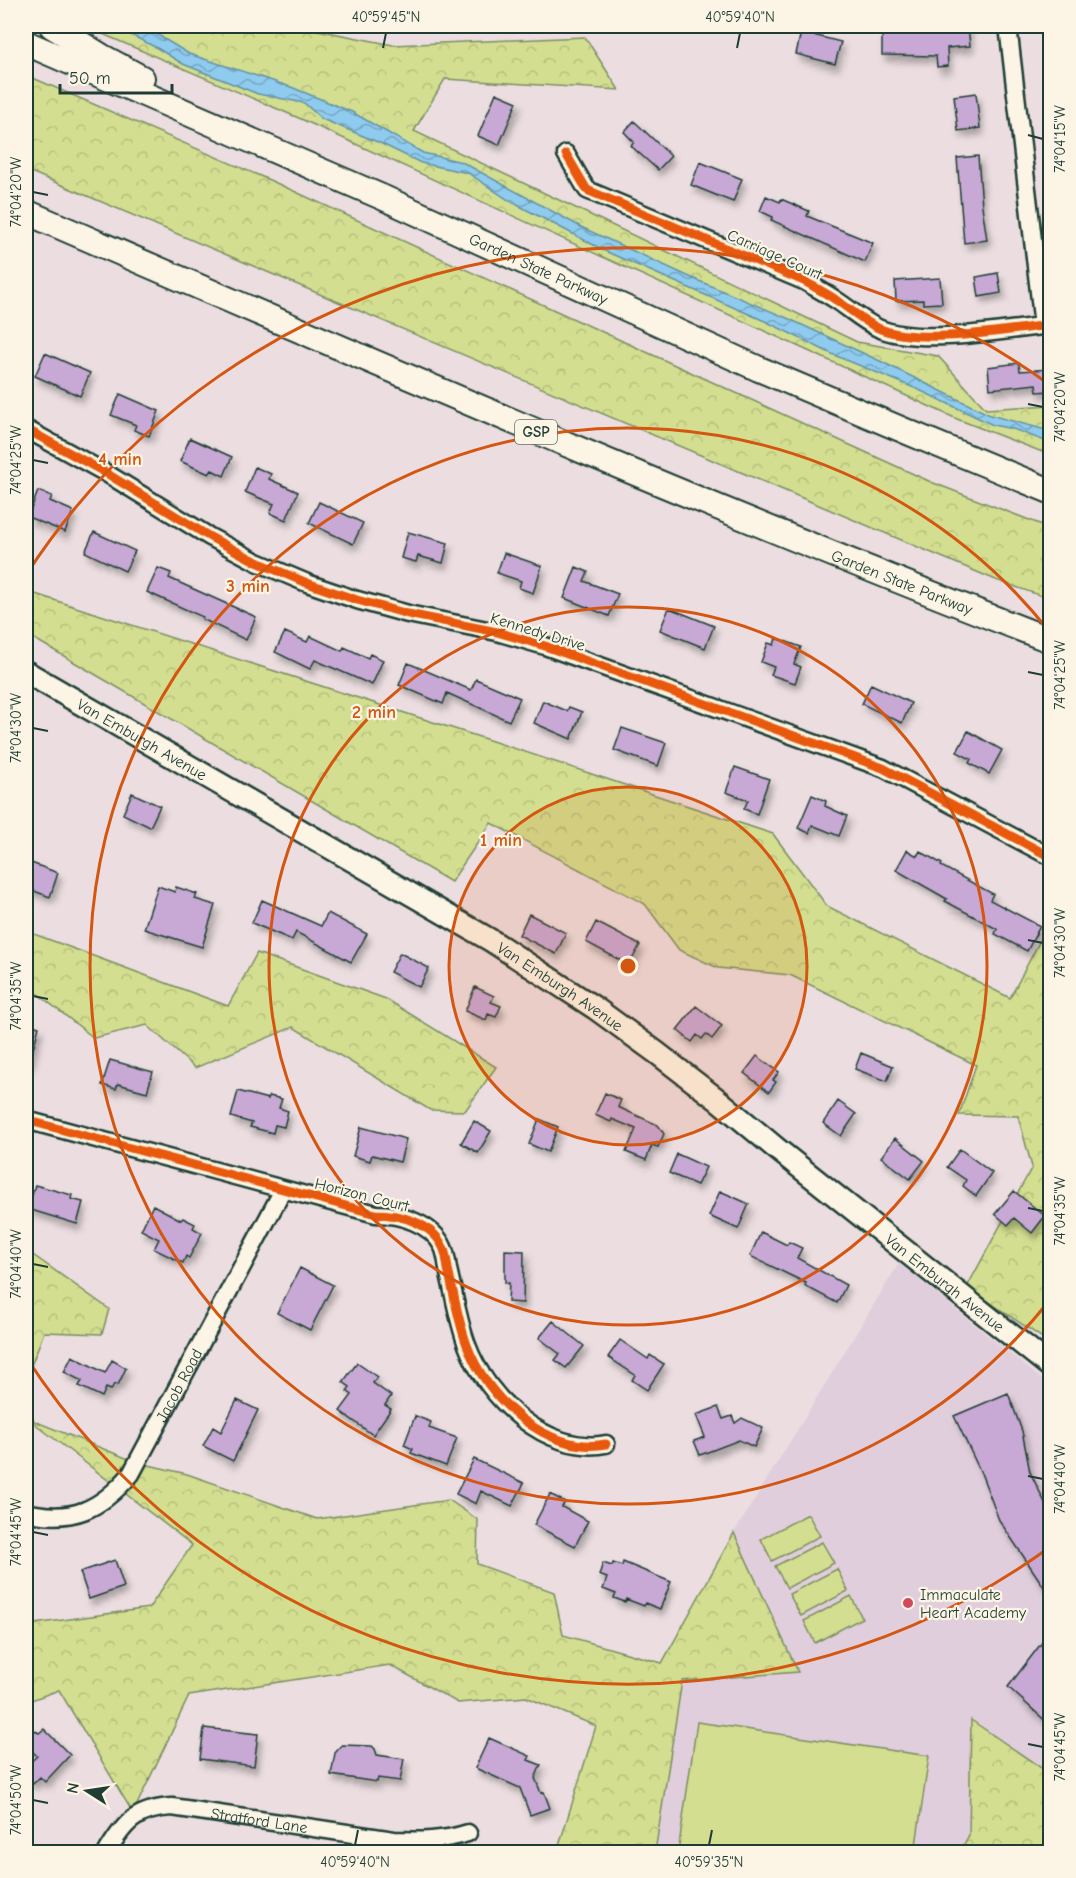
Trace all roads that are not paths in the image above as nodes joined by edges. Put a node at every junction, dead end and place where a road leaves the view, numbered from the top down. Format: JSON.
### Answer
{"nodes":[{"id":1,"x":52,"y":26,"type":"edge"},
{"id":2,"x":1008,"y":26,"type":"edge"},
{"id":3,"x":26,"y":43,"type":"edge"},
{"id":4,"x":566,"y":154,"type":"dead end"},
{"id":5,"x":384,"y":198,"type":"junction"},
{"id":6,"x":26,"y":212,"type":"edge"},
{"id":7,"x":1047,"y":326,"type":"edge"},
{"id":8,"x":26,"y":429,"type":"edge"},
{"id":9,"x":1050,"y":490,"type":"edge"},
{"id":10,"x":1050,"y":640,"type":"edge"},
{"id":11,"x":26,"y":672,"type":"edge"},
{"id":12,"x":1047,"y":855,"type":"dead end"},
{"id":13,"x":26,"y":1120,"type":"edge"},
{"id":14,"x":283,"y":1190,"type":"junction"},
{"id":15,"x":1050,"y":1366,"type":"edge"},
{"id":16,"x":606,"y":1444,"type":"dead end"},
{"id":17,"x":26,"y":1512,"type":"edge"},
{"id":18,"x":468,"y":1833,"type":"dead end"},
{"id":19,"x":107,"y":1852,"type":"edge"}],
"edges":[{"from":1,"to":5,"type":"highway"},
{"from":2,"to":7,"type":"street"},
{"from":3,"to":5,"type":"highway","name":"Garden State Parkway"},
{"from":4,"to":7,"type":"street","name":"Carriage Court"},
{"from":5,"to":9,"type":"highway","name":"Garden State Parkway"},
{"from":6,"to":10,"type":"highway","name":"Garden State Parkway","number":"GSP"},
{"from":8,"to":12,"type":"street","name":"Kennedy Drive"},
{"from":11,"to":15,"type":"main road","name":"Van Emburgh Avenue"},
{"from":13,"to":14,"type":"street","name":"Horizon Court"},
{"from":14,"to":16,"type":"street","name":"Horizon Court"},
{"from":14,"to":17,"type":"street","name":"Jacob Road"},
{"from":18,"to":19,"type":"street","name":"Stratford Lane"}]}
